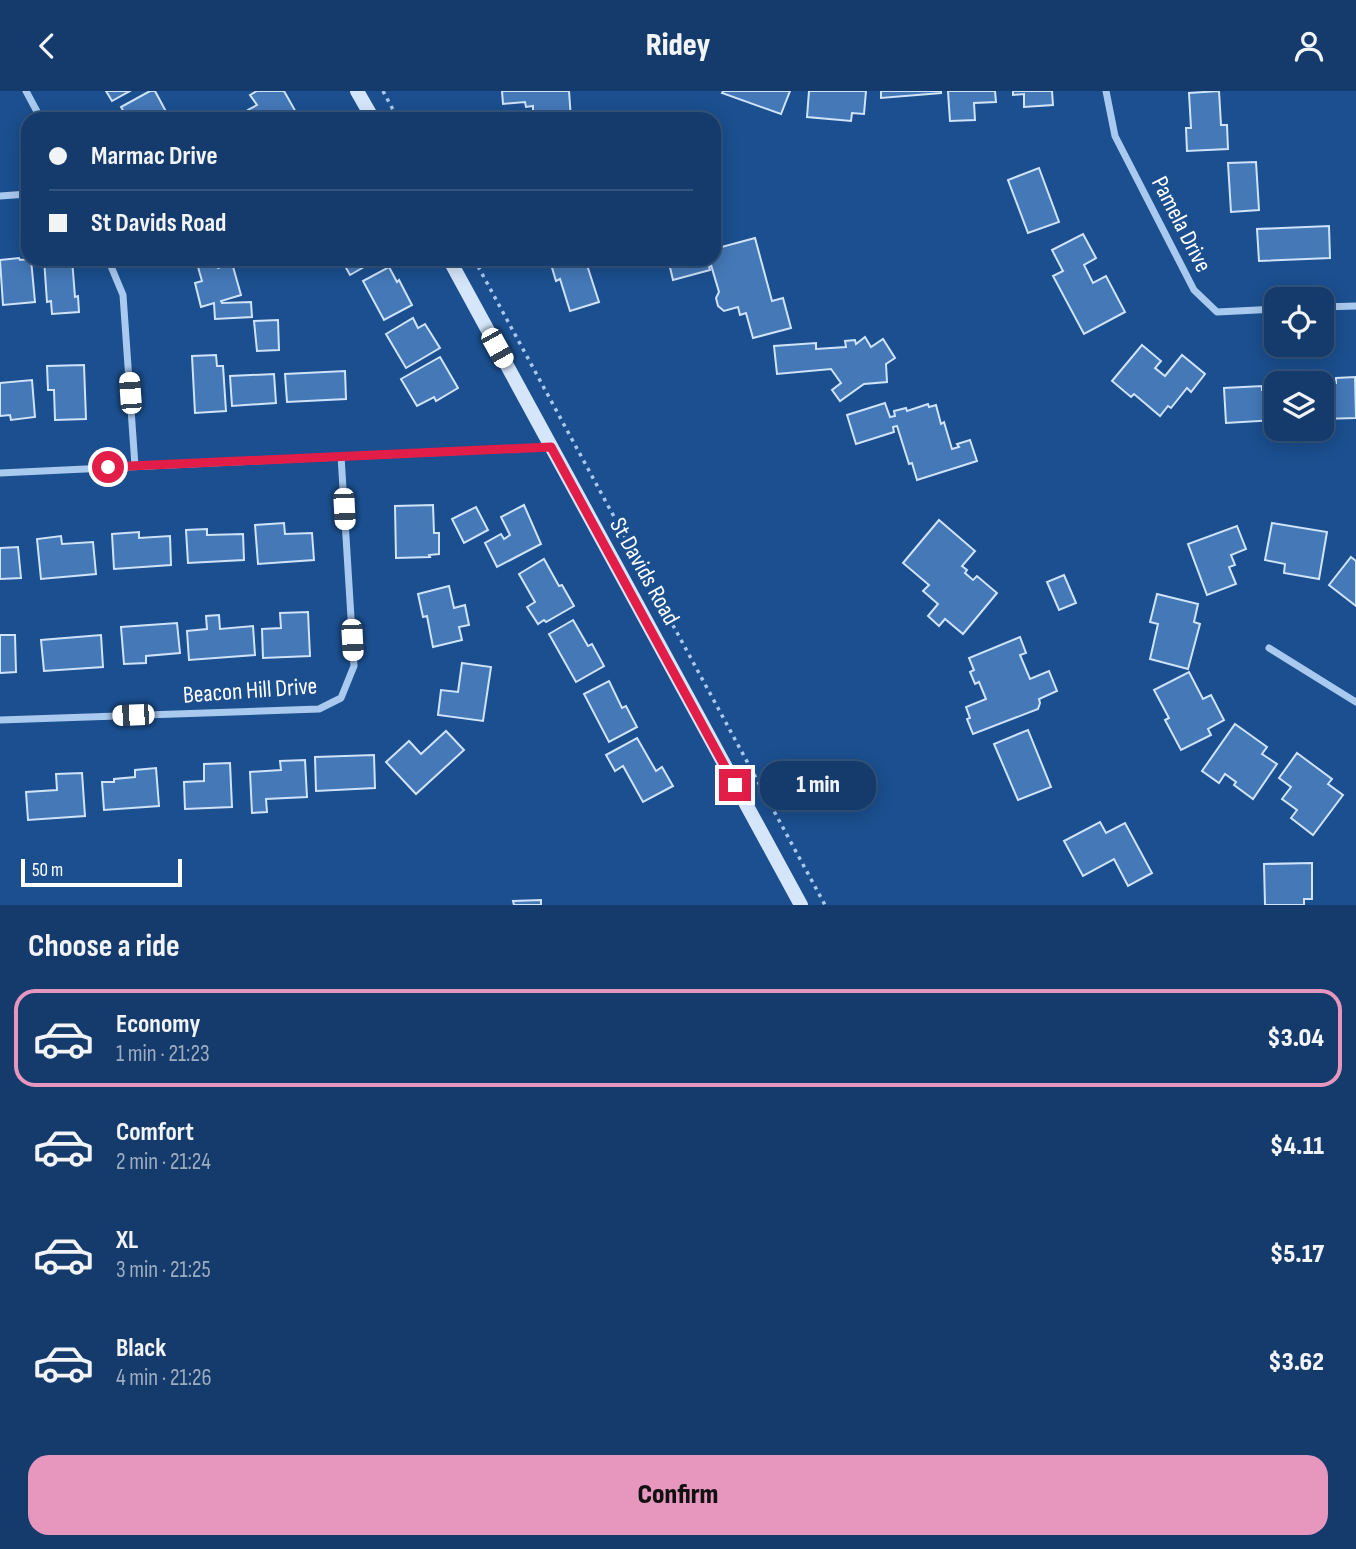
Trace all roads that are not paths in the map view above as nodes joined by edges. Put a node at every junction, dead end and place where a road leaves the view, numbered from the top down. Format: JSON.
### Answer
{"nodes":[{"id":1,"x":26,"y":91,"type":"edge"},
{"id":2,"x":357,"y":91,"type":"edge"},
{"id":3,"x":1106,"y":91,"type":"edge"},
{"id":4,"x":37,"y":112,"type":"edge"},
{"id":5,"x":369,"y":112,"type":"edge"},
{"id":6,"x":21,"y":194,"type":"edge"},
{"id":7,"x":0,"y":196,"type":"edge"},
{"id":8,"x":111,"y":266,"type":"edge"},
{"id":9,"x":453,"y":266,"type":"edge"},
{"id":10,"x":1356,"y":306,"type":"edge"},
{"id":11,"x":1334,"y":307,"type":"edge"},
{"id":12,"x":1264,"y":310,"type":"edge"},
{"id":13,"x":551,"y":447,"type":"junction"},
{"id":14,"x":341,"y":456,"type":"junction"},
{"id":15,"x":135,"y":466,"type":"junction"},
{"id":16,"x":0,"y":473,"type":"edge"},
{"id":17,"x":1269,"y":649,"type":"dead end"},
{"id":18,"x":1356,"y":702,"type":"edge"},
{"id":19,"x":0,"y":720,"type":"edge"},
{"id":20,"x":801,"y":905,"type":"edge"}],
"edges":[{"from":1,"to":4,"type":"street"},
{"from":2,"to":5,"type":"main road"},
{"from":3,"to":12,"type":"street","name":"Pamela Drive"},
{"from":6,"to":7,"type":"street"},
{"from":8,"to":15,"type":"street"},
{"from":9,"to":13,"type":"main road","name":"St Davids Road"},
{"from":10,"to":11,"type":"street"},
{"from":13,"to":14,"type":"street"},
{"from":13,"to":20,"type":"main road","name":"St Davids Road"},
{"from":14,"to":15,"type":"street"},
{"from":14,"to":19,"type":"street","name":"Beacon Hill Drive"},
{"from":15,"to":16,"type":"street"},
{"from":17,"to":18,"type":"street"}]}
